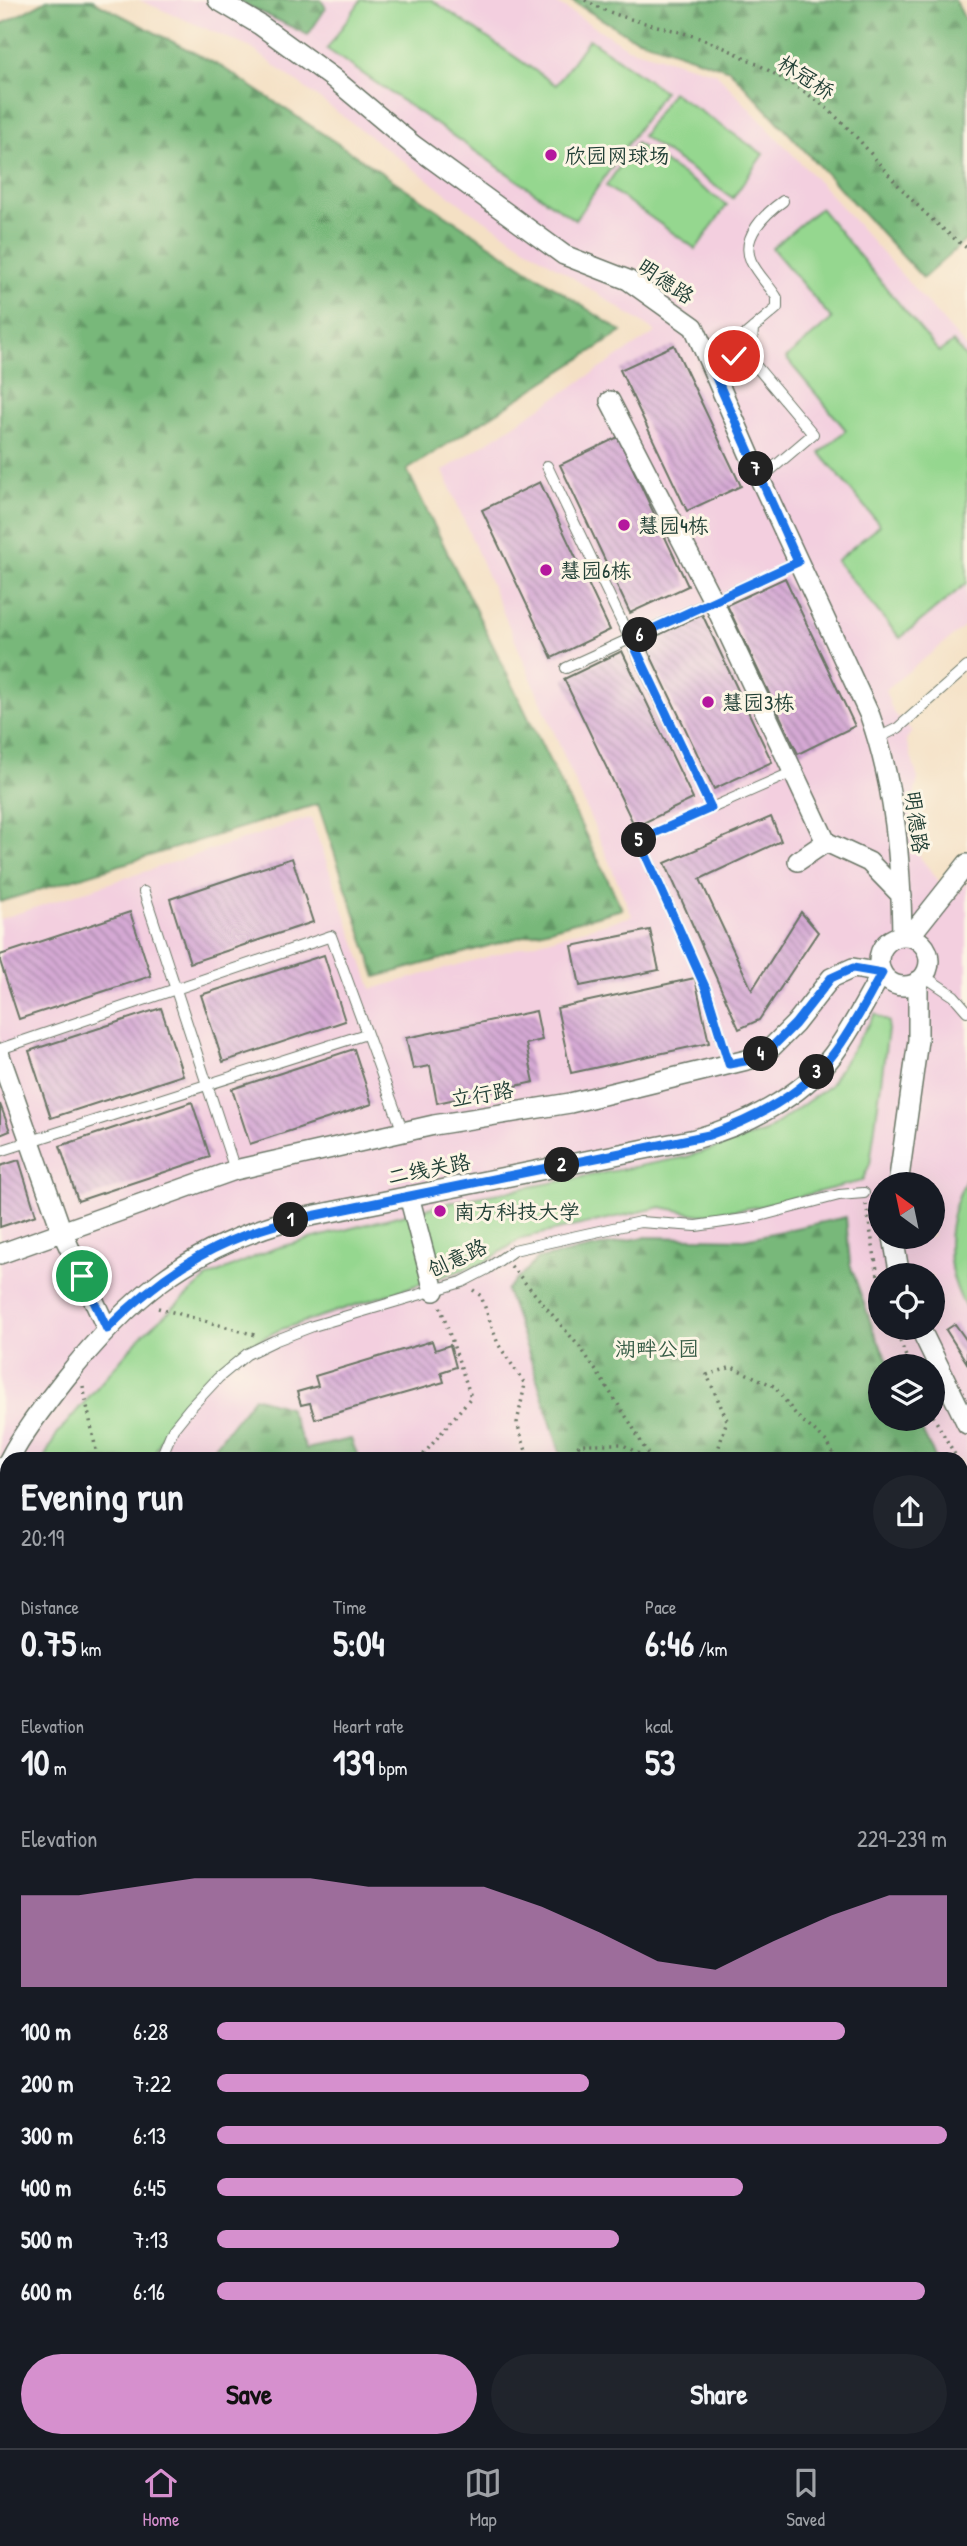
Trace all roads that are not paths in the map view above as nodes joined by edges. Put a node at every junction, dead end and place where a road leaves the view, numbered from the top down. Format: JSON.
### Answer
{"nodes":[{"id":1,"x":218,"y":0,"type":"edge"},
{"id":2,"x":783,"y":201,"type":"dead end"},
{"id":3,"x":753,"y":328,"type":"junction"},
{"id":4,"x":715,"y":360,"type":"junction"},
{"id":5,"x":751,"y":360,"type":"junction"},
{"id":6,"x":610,"y":401,"type":"dead end"},
{"id":7,"x":547,"y":466,"type":"dead end"},
{"id":8,"x":760,"y":479,"type":"junction"},
{"id":9,"x":798,"y":562,"type":"junction"},
{"id":10,"x":713,"y":601,"type":"junction"},
{"id":11,"x":631,"y":639,"type":"junction"},
{"id":12,"x":967,"y":667,"type":"edge"},
{"id":13,"x":566,"y":668,"type":"dead end"},
{"id":14,"x":878,"y":738,"type":"junction"},
{"id":15,"x":793,"y":772,"type":"junction"},
{"id":16,"x":711,"y":808,"type":"junction"},
{"id":17,"x":826,"y":842,"type":"junction"},
{"id":18,"x":798,"y":861,"type":"dead end"},
{"id":19,"x":967,"y":864,"type":"edge"},
{"id":20,"x":144,"y":892,"type":"dead end"},
{"id":21,"x":902,"y":896,"type":"junction"},
{"id":22,"x":906,"y":936,"type":"junction"},
{"id":23,"x":882,"y":973,"type":"junction"},
{"id":24,"x":921,"y":978,"type":"junction"},
{"id":25,"x":176,"y":989,"type":"junction"},
{"id":26,"x":967,"y":1010,"type":"edge"},
{"id":27,"x":366,"y":1034,"type":"junction"},
{"id":28,"x":0,"y":1049,"type":"edge"},
{"id":29,"x":0,"y":1056,"type":"edge"},
{"id":30,"x":729,"y":1064,"type":"junction"},
{"id":31,"x":208,"y":1086,"type":"junction"},
{"id":32,"x":403,"y":1132,"type":"junction"},
{"id":33,"x":30,"y":1142,"type":"junction"},
{"id":34,"x":0,"y":1152,"type":"edge"},
{"id":35,"x":235,"y":1170,"type":"junction"},
{"id":36,"x":900,"y":1172,"type":"edge"},
{"id":37,"x":864,"y":1193,"type":"road end"},
{"id":38,"x":409,"y":1196,"type":"junction"},
{"id":39,"x":62,"y":1232,"type":"junction"},
{"id":40,"x":0,"y":1254,"type":"edge"},
{"id":41,"x":434,"y":1291,"type":"junction"},
{"id":42,"x":107,"y":1329,"type":"junction"},
{"id":43,"x":926,"y":1340,"type":"edge"},
{"id":44,"x":967,"y":1424,"type":"edge"},
{"id":45,"x":14,"y":1452,"type":"edge"},
{"id":46,"x":163,"y":1452,"type":"edge"}],
"edges":[{"from":1,"to":4,"type":"street","name":"明德路"},
{"from":2,"to":3,"type":"lane"},
{"from":3,"to":4,"type":"lane"},
{"from":3,"to":5,"type":"lane"},
{"from":4,"to":5,"type":"lane"},
{"from":4,"to":8,"type":"street","name":"明德路"},
{"from":5,"to":8,"type":"lane"},
{"from":6,"to":10,"type":"street"},
{"from":7,"to":11,"type":"lane"},
{"from":8,"to":9,"type":"street","name":"明德路"},
{"from":9,"to":10,"type":"lane"},
{"from":9,"to":14,"type":"street","name":"明德路"},
{"from":10,"to":11,"type":"lane"},
{"from":10,"to":15,"type":"street"},
{"from":11,"to":13,"type":"lane"},
{"from":11,"to":16,"type":"lane"},
{"from":12,"to":14,"type":"lane"},
{"from":14,"to":21,"type":"street","name":"明德路"},
{"from":15,"to":16,"type":"lane"},
{"from":15,"to":17,"type":"street"},
{"from":16,"to":30,"type":"lane"},
{"from":17,"to":18,"type":"street"},
{"from":17,"to":21,"type":"street"},
{"from":19,"to":22,"type":"street"},
{"from":20,"to":25,"type":"lane"},
{"from":21,"to":22,"type":"street","name":"明德路"},
{"from":22,"to":23,"type":"street"},
{"from":22,"to":24,"type":"street"},
{"from":23,"to":24,"type":"street"},
{"from":23,"to":30,"type":"street","name":"立行路"},
{"from":23,"to":38,"type":"street","name":"二线关路"},
{"from":24,"to":26,"type":"lane"},
{"from":24,"to":36,"type":"street"},
{"from":25,"to":27,"type":"lane"},
{"from":25,"to":28,"type":"lane"},
{"from":25,"to":31,"type":"lane"},
{"from":27,"to":31,"type":"lane"},
{"from":27,"to":32,"type":"lane"},
{"from":29,"to":33,"type":"street"},
{"from":30,"to":32,"type":"street","name":"立行路"},
{"from":31,"to":33,"type":"lane"},
{"from":31,"to":35,"type":"lane"},
{"from":32,"to":35,"type":"street","name":"立行路"},
{"from":33,"to":34,"type":"lane"},
{"from":33,"to":39,"type":"street"},
{"from":35,"to":39,"type":"street","name":"立行路"},
{"from":37,"to":41,"type":"lane","name":"创意路"},
{"from":38,"to":41,"type":"street"},
{"from":38,"to":42,"type":"street","name":"二线关路"},
{"from":39,"to":40,"type":"street","name":"立行路"},
{"from":39,"to":42,"type":"street"},
{"from":41,"to":46,"type":"lane","name":"创意路"},
{"from":42,"to":45,"type":"street","name":"二线关路"},
{"from":43,"to":44,"type":"street"}]}
